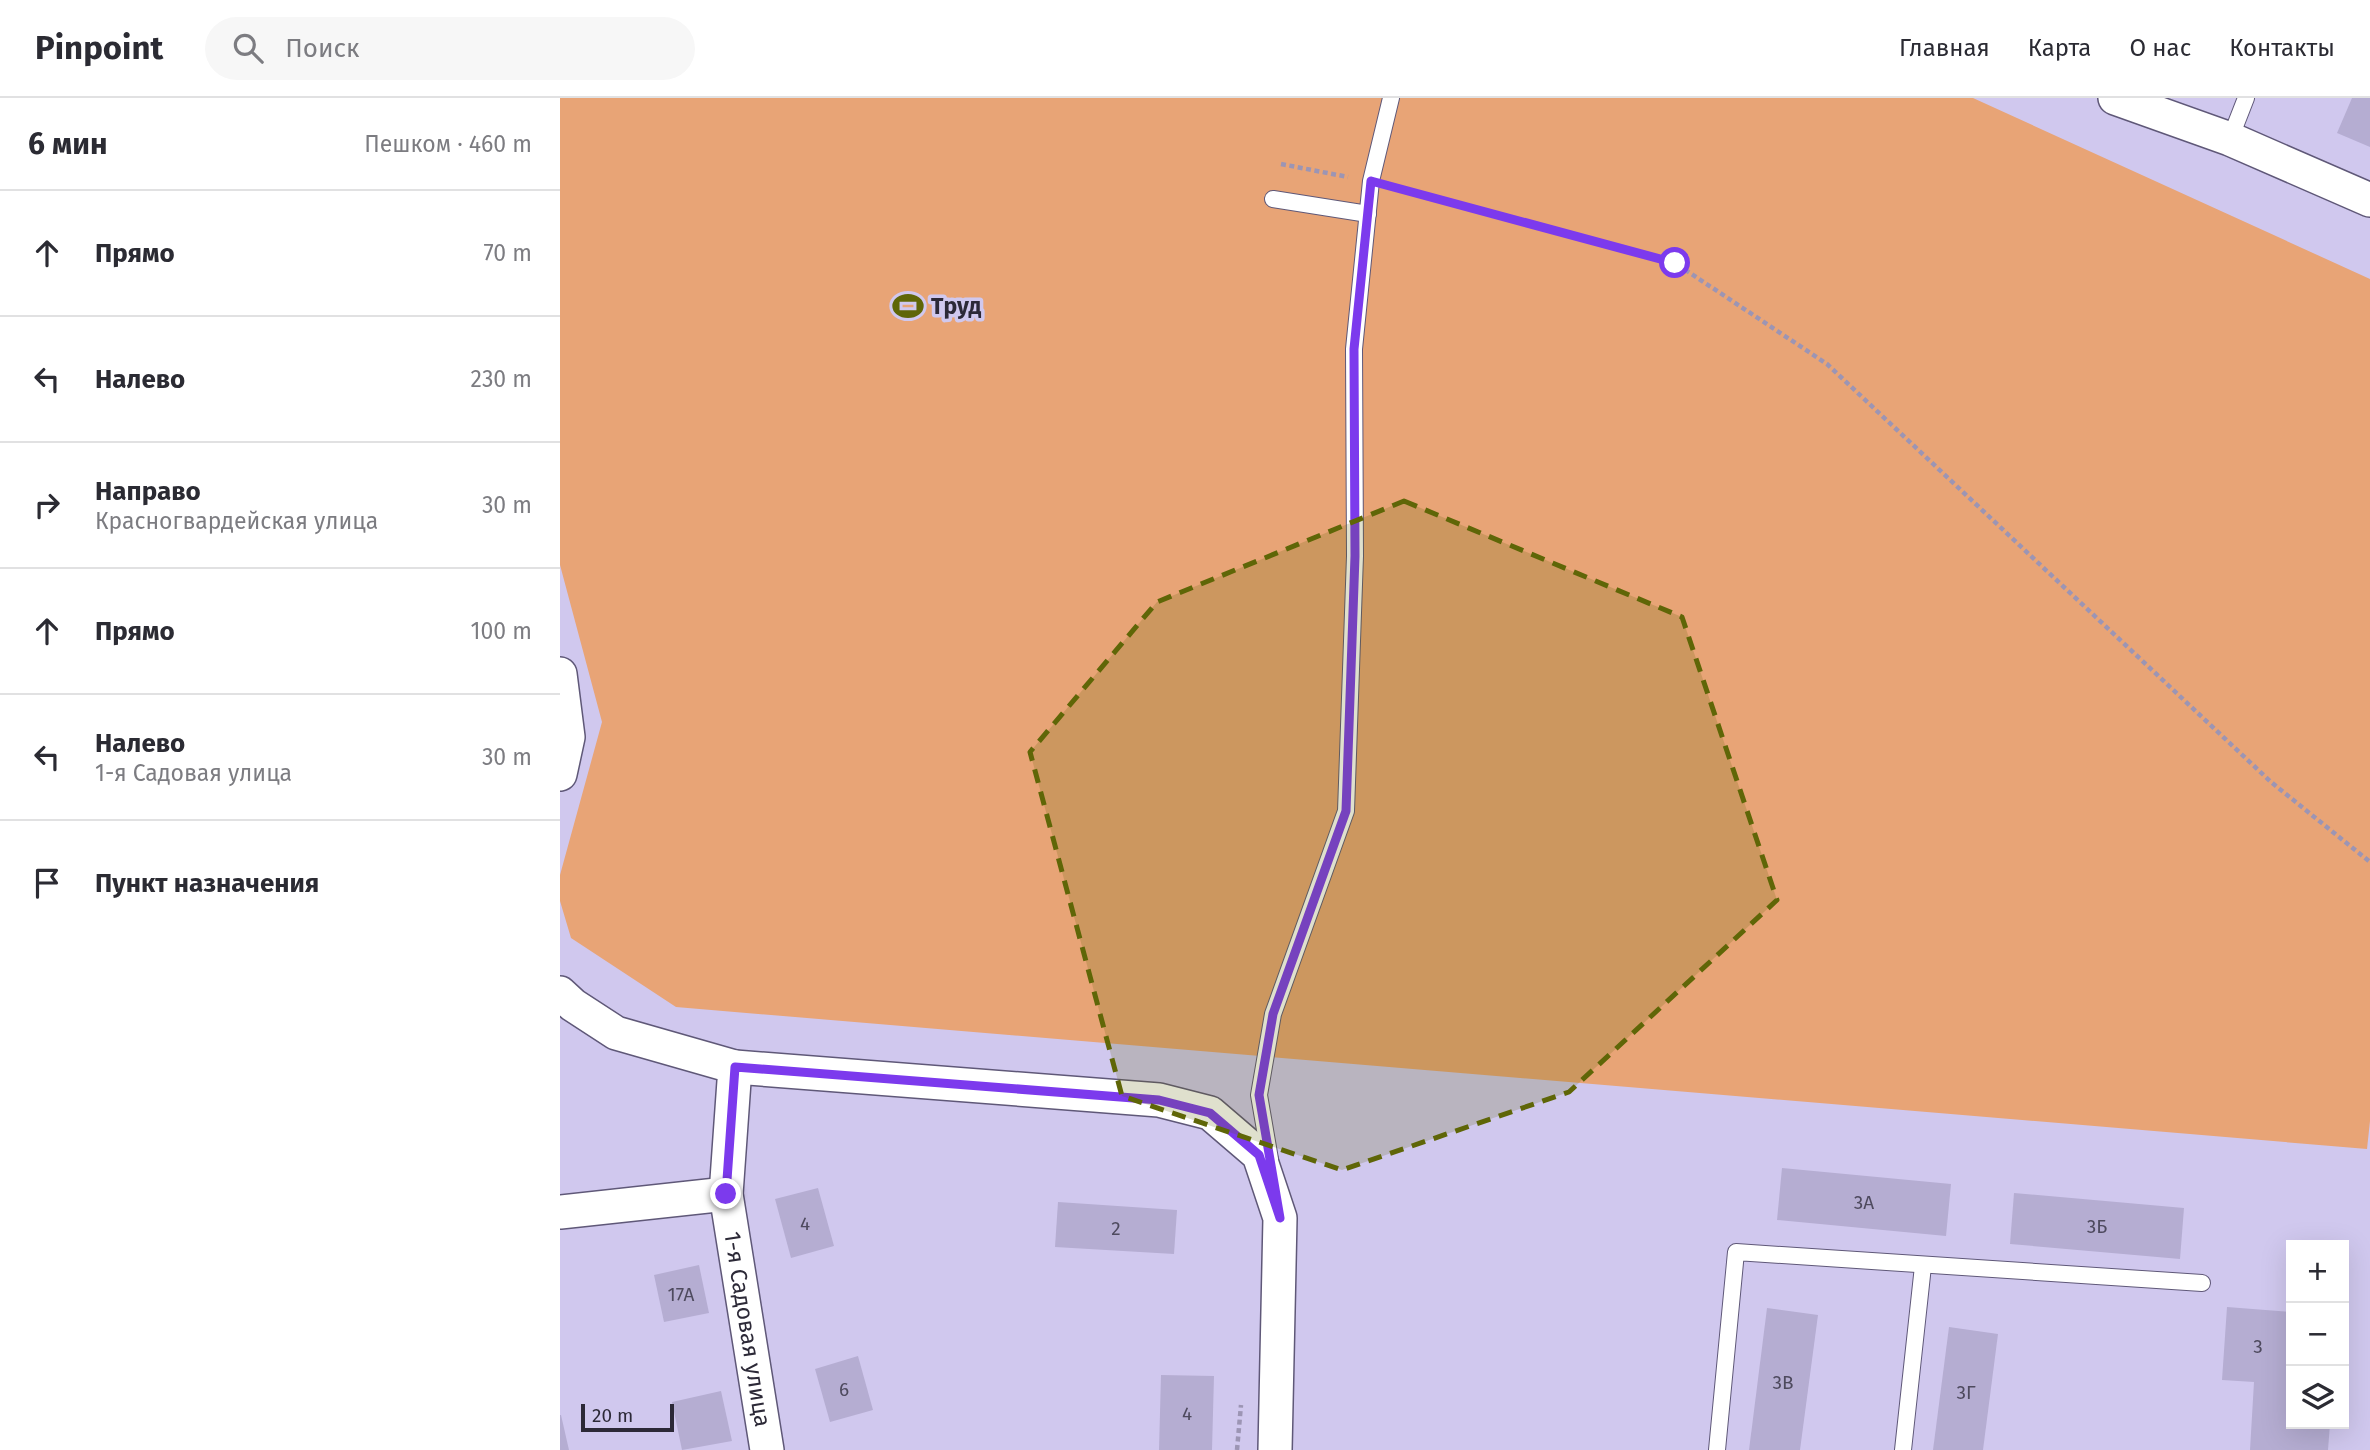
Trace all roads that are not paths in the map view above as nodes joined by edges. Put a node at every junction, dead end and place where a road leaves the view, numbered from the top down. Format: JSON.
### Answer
{"nodes":[{"id":1,"x":1391,"y":98,"type":"edge"},
{"id":2,"x":2115,"y":98,"type":"edge"},
{"id":3,"x":2246,"y":98,"type":"edge"},
{"id":4,"x":2230,"y":139,"type":"junction"},
{"id":5,"x":1273,"y":199,"type":"dead end"},
{"id":6,"x":2370,"y":200,"type":"edge"},
{"id":7,"x":1368,"y":214,"type":"junction"},
{"id":8,"x":560,"y":674,"type":"edge"},
{"id":9,"x":560,"y":774,"type":"edge"},
{"id":10,"x":560,"y":993,"type":"edge"},
{"id":11,"x":735,"y":1067,"type":"junction"},
{"id":12,"x":726,"y":1194,"type":"junction"},
{"id":13,"x":560,"y":1212,"type":"edge"},
{"id":14,"x":1280,"y":1218,"type":"junction"},
{"id":15,"x":1923,"y":1266,"type":"junction"},
{"id":16,"x":2202,"y":1283,"type":"dead end"},
{"id":17,"x":767,"y":1450,"type":"edge"},
{"id":18,"x":1275,"y":1450,"type":"edge"},
{"id":19,"x":1717,"y":1450,"type":"edge"},
{"id":20,"x":1903,"y":1450,"type":"edge"}],
"edges":[{"from":1,"to":7,"type":"lane"},
{"from":2,"to":4,"type":"street"},
{"from":3,"to":4,"type":"lane"},
{"from":4,"to":6,"type":"street"},
{"from":5,"to":7,"type":"lane"},
{"from":7,"to":14,"type":"lane"},
{"from":8,"to":9,"type":"street"},
{"from":10,"to":11,"type":"street"},
{"from":11,"to":12,"type":"street","name":"1-я Садовая улица"},
{"from":11,"to":14,"type":"street"},
{"from":12,"to":13,"type":"street"},
{"from":12,"to":17,"type":"street","name":"1-я Садовая улица"},
{"from":14,"to":18,"type":"street"},
{"from":15,"to":16,"type":"lane"},
{"from":15,"to":19,"type":"lane"},
{"from":15,"to":20,"type":"lane"}]}
